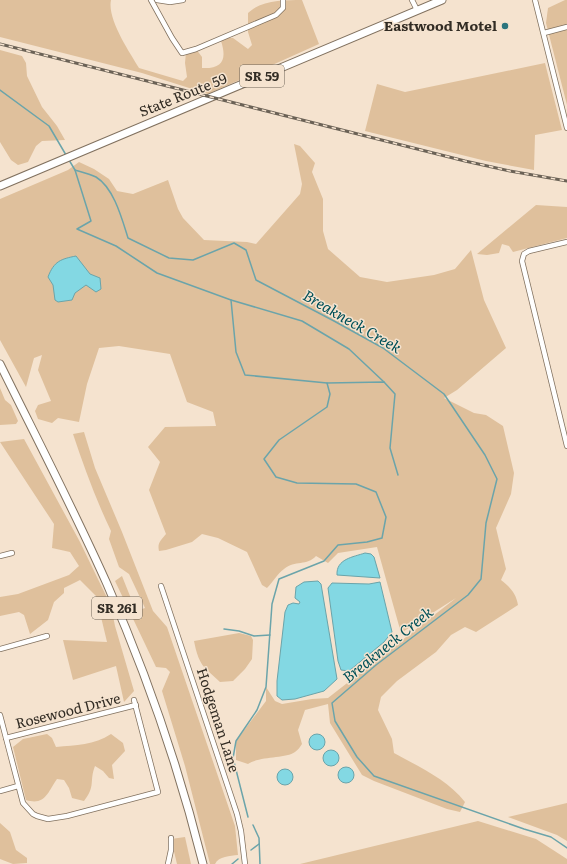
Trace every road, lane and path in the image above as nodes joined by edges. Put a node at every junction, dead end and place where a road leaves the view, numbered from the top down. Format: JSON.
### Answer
{"nodes":[{"id":1,"x":151,"y":0,"type":"edge"},
{"id":2,"x":157,"y":0,"type":"edge"},
{"id":3,"x":184,"y":0,"type":"edge"},
{"id":4,"x":283,"y":0,"type":"edge"},
{"id":5,"x":412,"y":0,"type":"edge"},
{"id":6,"x":442,"y":0,"type":"edge"},
{"id":7,"x":535,"y":0,"type":"edge"},
{"id":8,"x":417,"y":10,"type":"junction"},
{"id":9,"x":567,"y":27,"type":"edge"},
{"id":10,"x":544,"y":33,"type":"junction"},
{"id":11,"x":567,"y":128,"type":"edge"},
{"id":12,"x":0,"y":186,"type":"edge"},
{"id":13,"x":567,"y":242,"type":"edge"},
{"id":14,"x":0,"y":364,"type":"edge"},
{"id":15,"x":567,"y":446,"type":"edge"},
{"id":16,"x":12,"y":553,"type":"dead end"},
{"id":17,"x":0,"y":556,"type":"edge"},
{"id":18,"x":161,"y":586,"type":"dead end"},
{"id":19,"x":47,"y":636,"type":"dead end"},
{"id":20,"x":0,"y":649,"type":"edge"},
{"id":21,"x":134,"y":700,"type":"dead end"},
{"id":22,"x":136,"y":706,"type":"junction"},
{"id":23,"x":0,"y":715,"type":"edge"},
{"id":24,"x":6,"y":738,"type":"junction"},
{"id":25,"x":18,"y":786,"type":"junction"},
{"id":26,"x":0,"y":791,"type":"edge"},
{"id":27,"x":171,"y":838,"type":"dead end"},
{"id":28,"x":168,"y":864,"type":"edge"},
{"id":29,"x":203,"y":864,"type":"edge"},
{"id":30,"x":245,"y":864,"type":"edge"}],
"edges":[{"from":1,"to":4,"type":"street"},
{"from":2,"to":3,"type":"street"},
{"from":5,"to":8,"type":"street"},
{"from":6,"to":8,"type":"main road","name":"State Route 59","number":"SR 59"},
{"from":7,"to":10,"type":"street"},
{"from":8,"to":12,"type":"main road","name":"State Route 59","number":"SR 59"},
{"from":9,"to":10,"type":"street"},
{"from":10,"to":11,"type":"street"},
{"from":13,"to":15,"type":"street"},
{"from":14,"to":29,"type":"main road","number":"SR 261"},
{"from":16,"to":17,"type":"street"},
{"from":18,"to":30,"type":"street","name":"Hodgeman Lane"},
{"from":19,"to":20,"type":"street"},
{"from":21,"to":22,"type":"street"},
{"from":22,"to":24,"type":"street","name":"Rosewood Drive"},
{"from":22,"to":25,"type":"street"},
{"from":23,"to":24,"type":"street"},
{"from":24,"to":25,"type":"street"},
{"from":25,"to":26,"type":"street"},
{"from":27,"to":28,"type":"street"}]}
